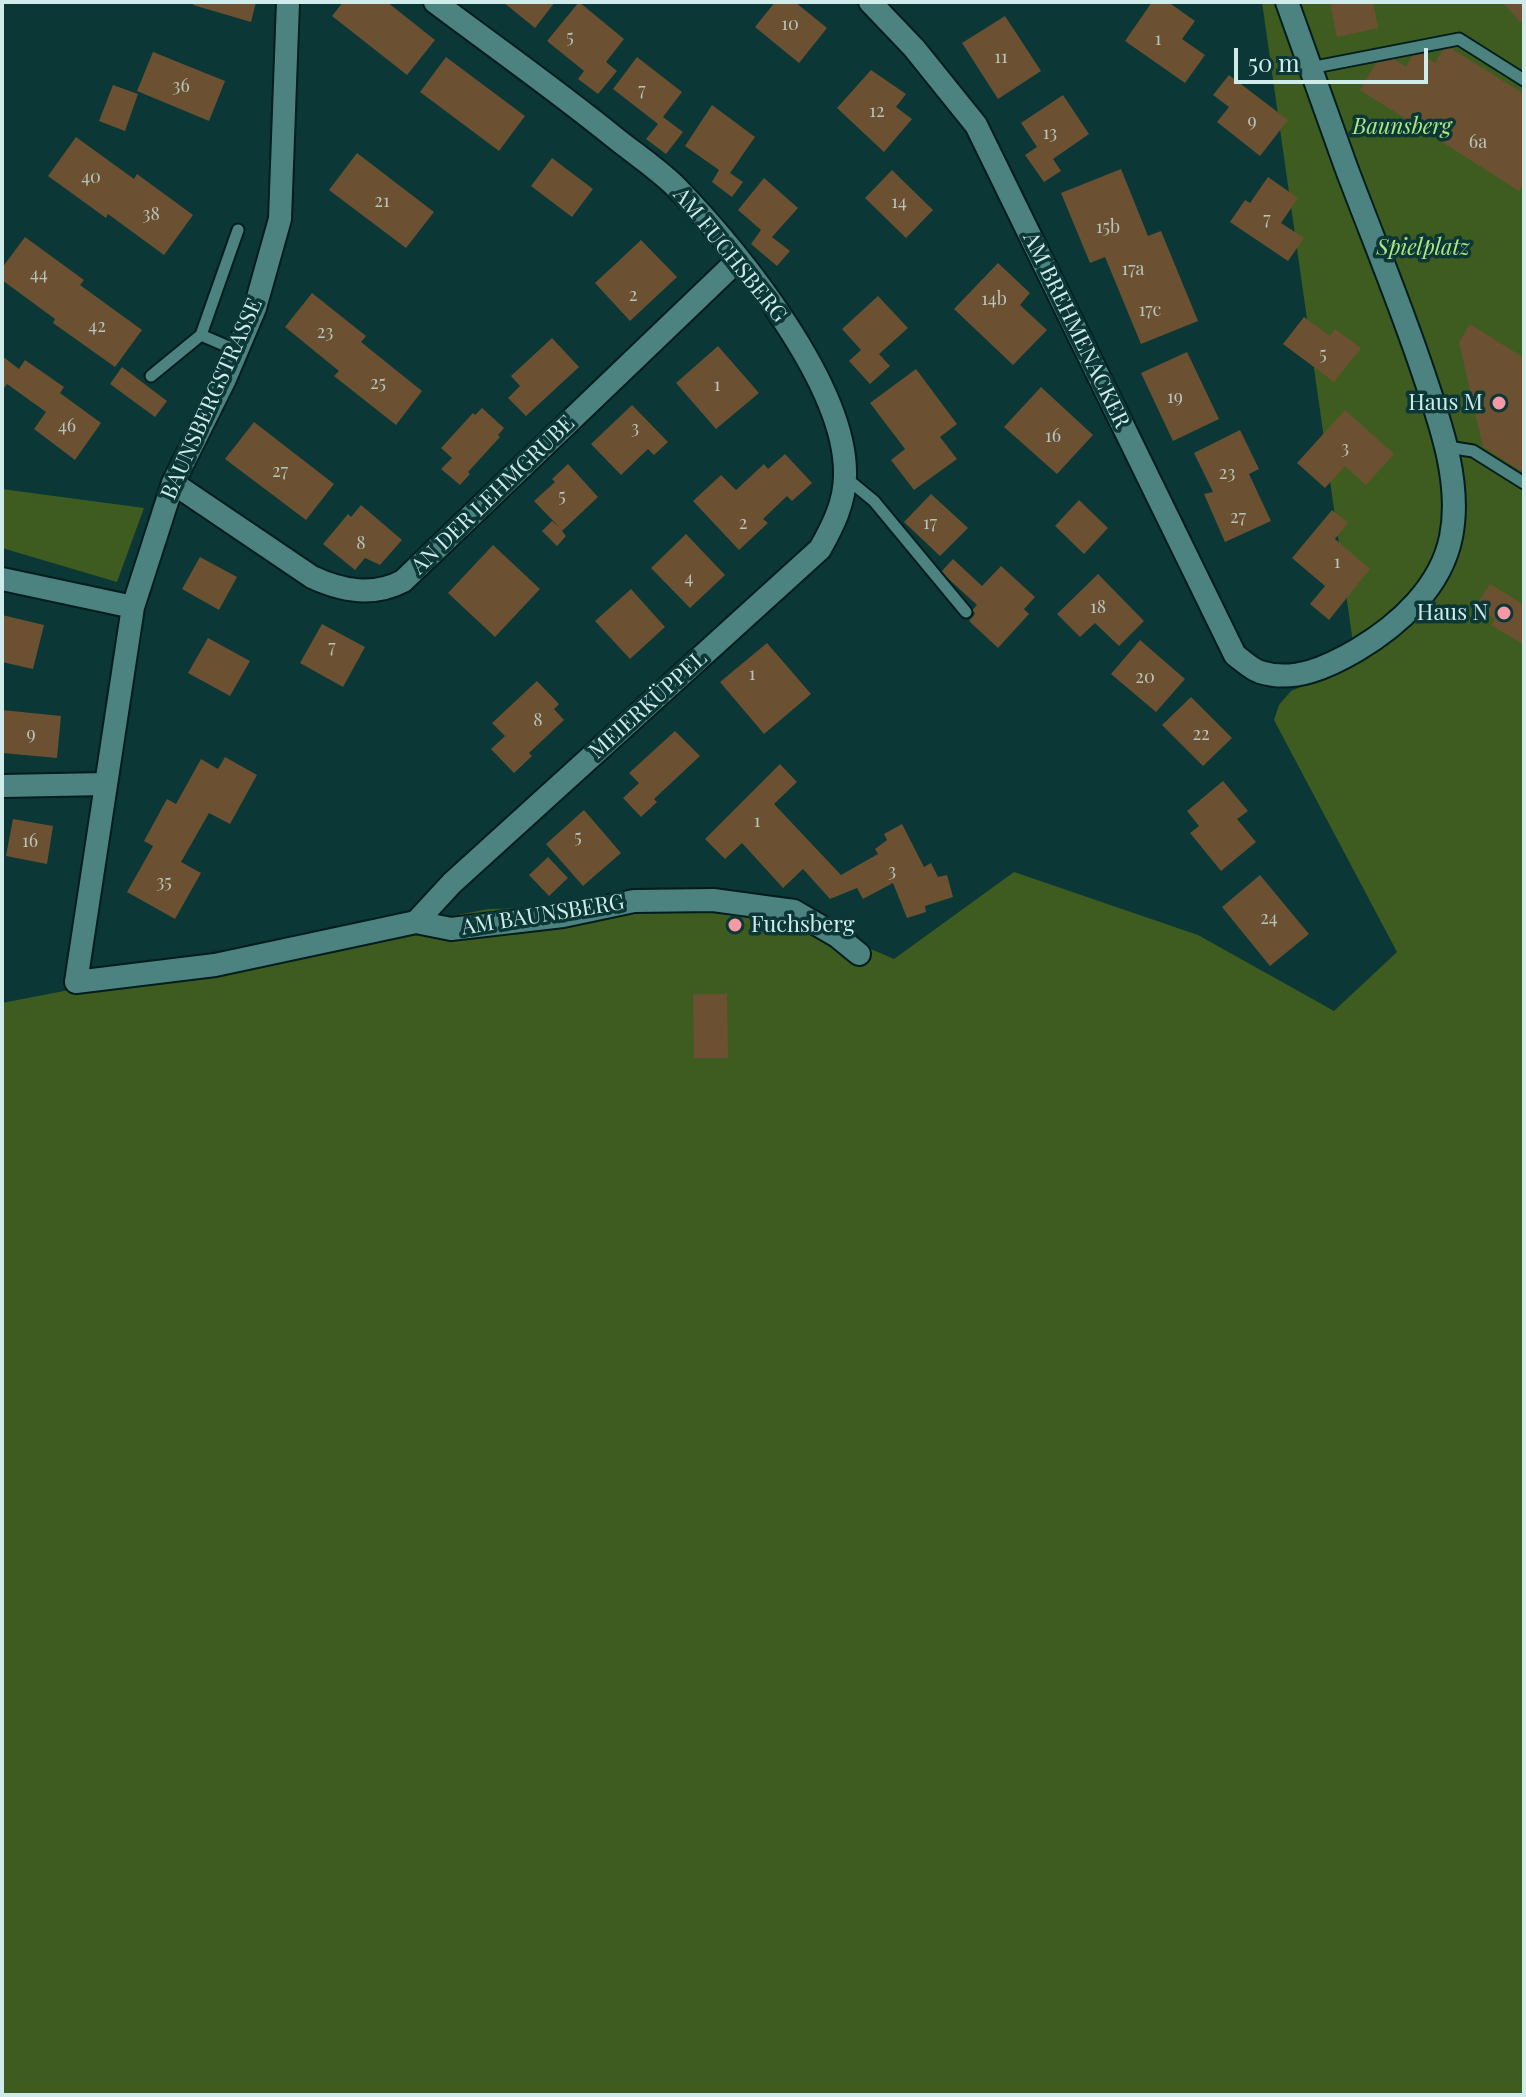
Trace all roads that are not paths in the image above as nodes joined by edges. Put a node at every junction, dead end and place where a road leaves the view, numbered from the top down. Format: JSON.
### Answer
{"nodes":[{"id":1,"x":288,"y":2,"type":"edge"},
{"id":2,"x":435,"y":2,"type":"edge"},
{"id":3,"x":870,"y":2,"type":"edge"},
{"id":4,"x":1287,"y":2,"type":"edge"},
{"id":5,"x":1309,"y":68,"type":"junction"},
{"id":6,"x":1524,"y":80,"type":"edge"},
{"id":7,"x":238,"y":230,"type":"dead end"},
{"id":8,"x":739,"y":259,"type":"junction"},
{"id":9,"x":201,"y":335,"type":"junction"},
{"id":10,"x":238,"y":351,"type":"junction"},
{"id":11,"x":151,"y":376,"type":"dead end"},
{"id":12,"x":1448,"y":447,"type":"junction"},
{"id":13,"x":845,"y":473,"type":"junction"},
{"id":14,"x":173,"y":483,"type":"junction"},
{"id":15,"x":1524,"y":483,"type":"edge"},
{"id":16,"x":2,"y":579,"type":"edge"},
{"id":17,"x":133,"y":607,"type":"junction"},
{"id":18,"x":966,"y":612,"type":"dead end"},
{"id":19,"x":106,"y":784,"type":"junction"},
{"id":20,"x":2,"y":786,"type":"edge"},
{"id":21,"x":416,"y":922,"type":"junction"},
{"id":22,"x":859,"y":954,"type":"dead end"},
{"id":23,"x":76,"y":982,"type":"joint"}],
"edges":[{"from":1,"to":10,"type":"street","name":"BAUNSBERGSTRASSE"},
{"from":2,"to":8,"type":"street","name":"AM FUCHSBERG"},
{"from":3,"to":12,"type":"street","name":"AM BREHMENACKER"},
{"from":4,"to":5,"type":"street"},
{"from":5,"to":6,"type":"lane"},
{"from":5,"to":12,"type":"street"},
{"from":7,"to":9,"type":"lane"},
{"from":8,"to":13,"type":"street","name":"AM FUCHSBERG"},
{"from":8,"to":14,"type":"street","name":"AN DER LEHMGRUBE"},
{"from":9,"to":10,"type":"lane"},
{"from":9,"to":11,"type":"lane"},
{"from":10,"to":14,"type":"street","name":"BAUNSBERGSTRASSE"},
{"from":12,"to":15,"type":"lane"},
{"from":13,"to":18,"type":"lane"},
{"from":13,"to":21,"type":"street","name":"MEIERKÜPPEL"},
{"from":14,"to":17,"type":"street","name":"BAUNSBERGSTRASSE"},
{"from":16,"to":17,"type":"street"},
{"from":17,"to":19,"type":"street","name":"BAUNSBERGSTRASSE"},
{"from":19,"to":20,"type":"street"},
{"from":19,"to":23,"type":"street","name":"BAUNSBERGSTRASSE"},
{"from":21,"to":22,"type":"street","name":"AM BAUNSBERG"},
{"from":21,"to":23,"type":"street","name":"AM BAUNSBERG"}]}
